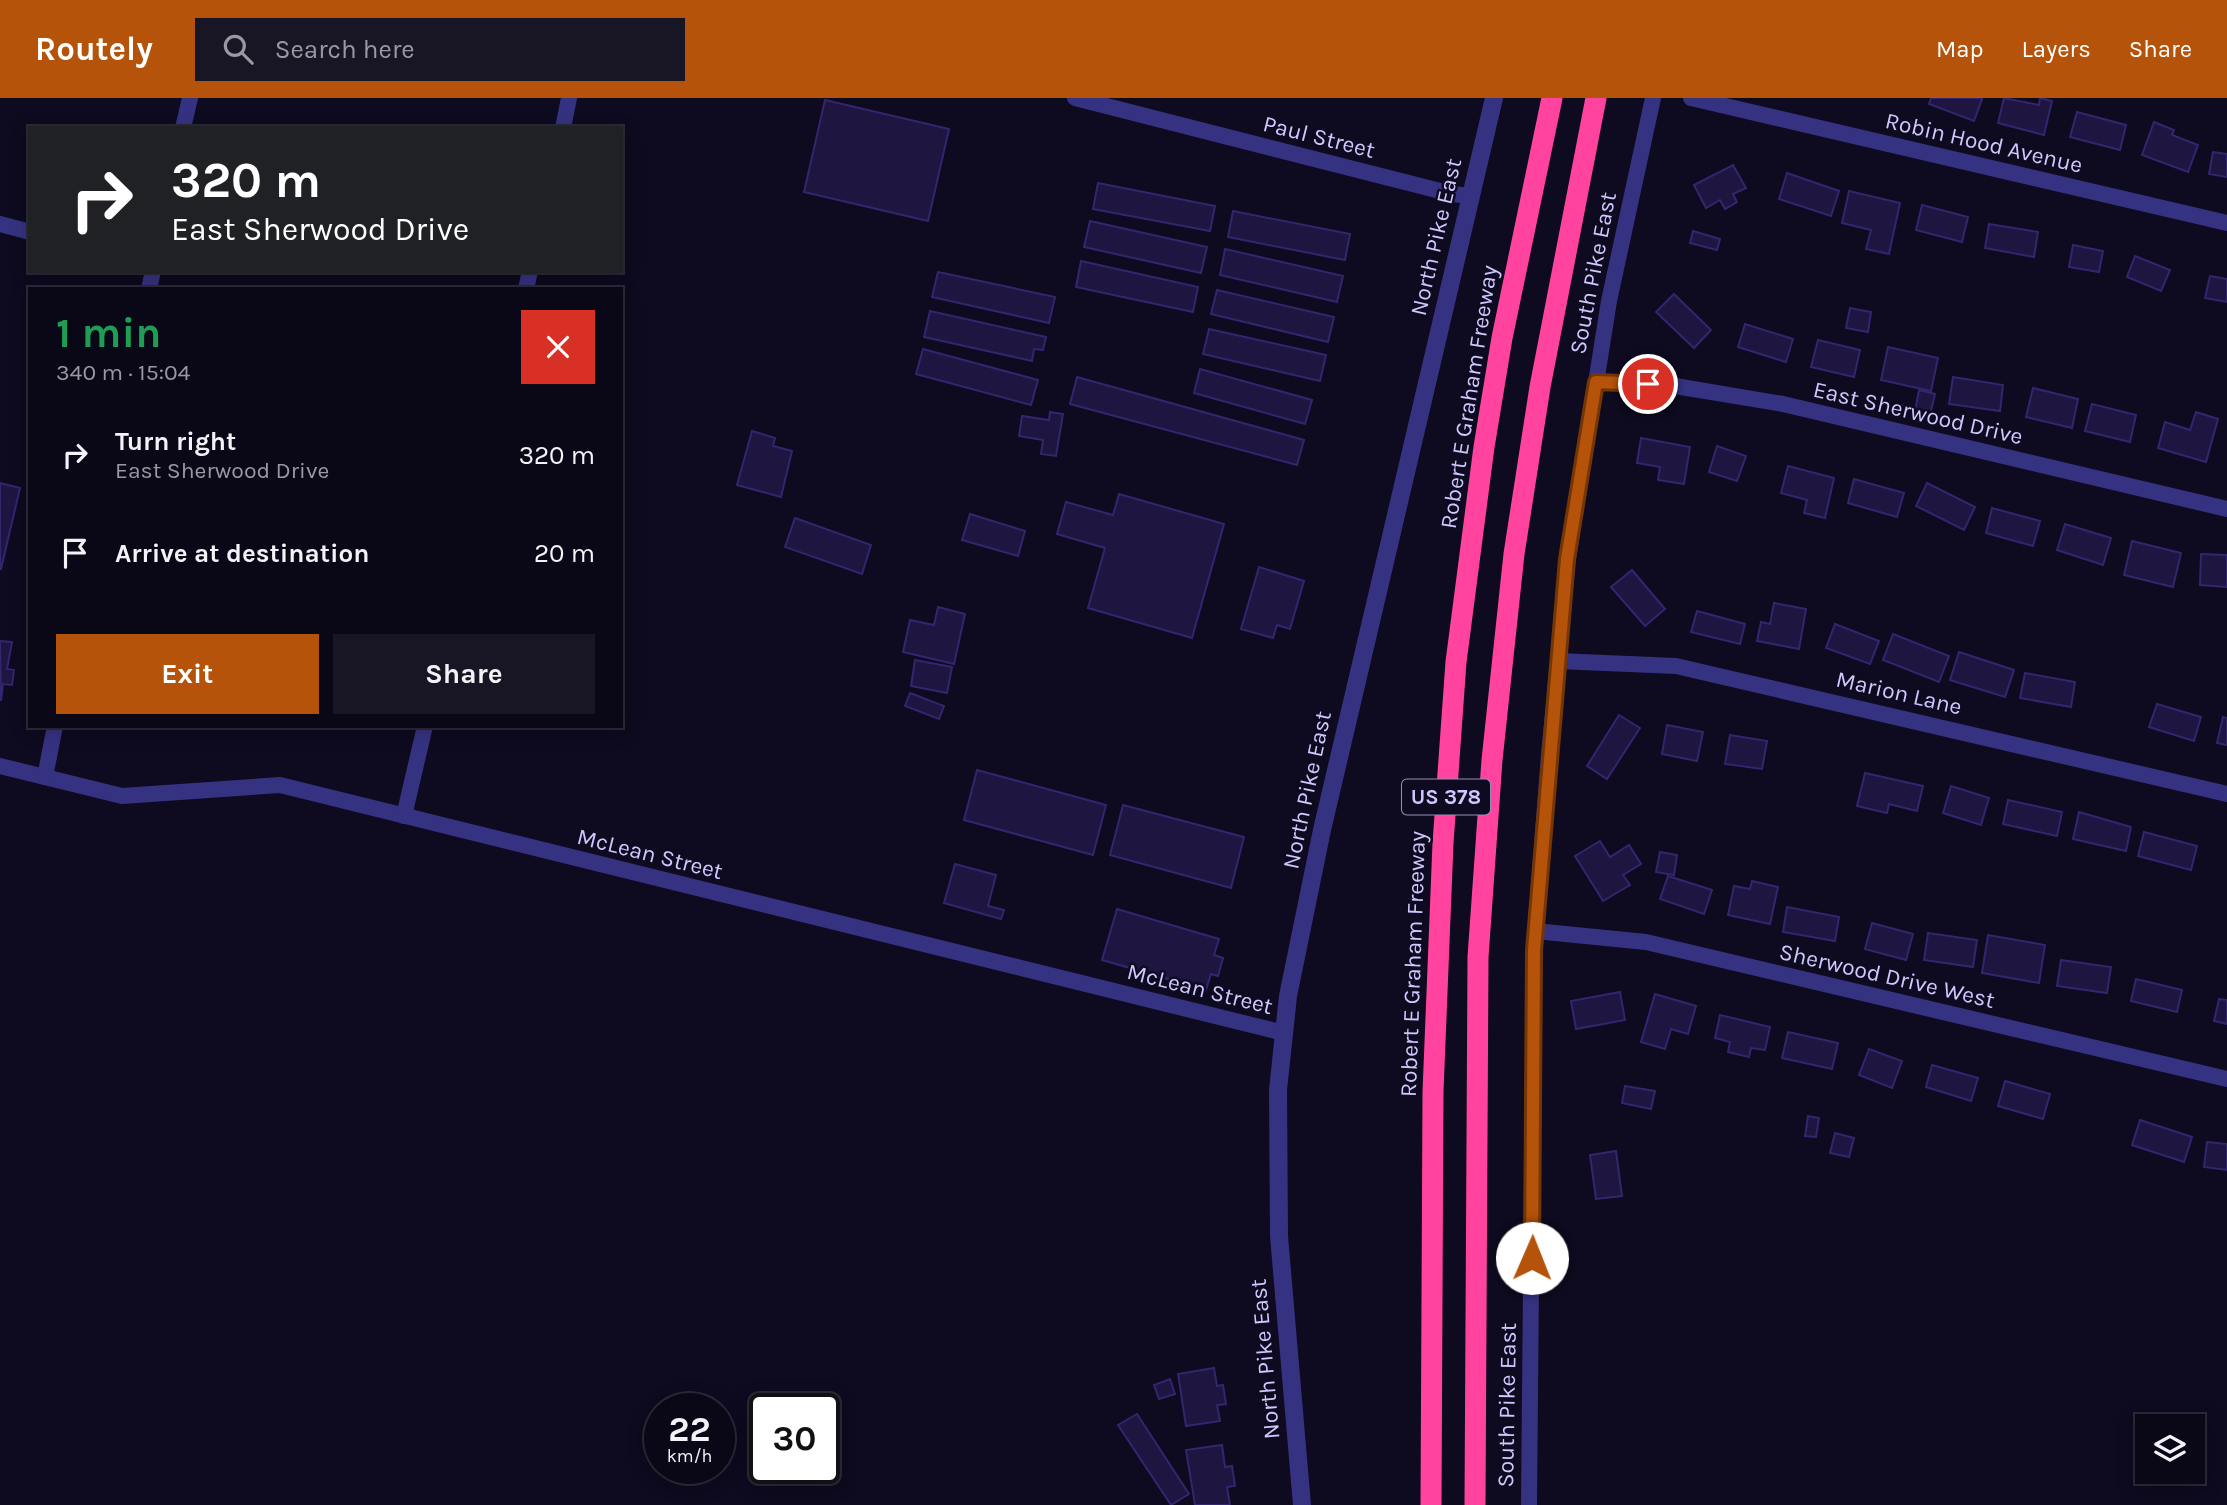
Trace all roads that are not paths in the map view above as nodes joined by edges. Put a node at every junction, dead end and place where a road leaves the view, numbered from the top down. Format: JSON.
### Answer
{"nodes":[{"id":1,"x":190,"y":98,"type":"edge"},
{"id":2,"x":569,"y":98,"type":"edge"},
{"id":3,"x":1074,"y":98,"type":"edge"},
{"id":4,"x":1494,"y":98,"type":"edge"},
{"id":5,"x":1552,"y":98,"type":"edge"},
{"id":6,"x":1595,"y":98,"type":"edge"},
{"id":7,"x":1653,"y":98,"type":"edge"},
{"id":8,"x":1691,"y":98,"type":"edge"},
{"id":9,"x":183,"y":126,"type":"edge"},
{"id":10,"x":563,"y":126,"type":"edge"},
{"id":11,"x":1471,"y":196,"type":"junction"},
{"id":12,"x":2227,"y":223,"type":"edge"},
{"id":13,"x":0,"y":225,"type":"edge"},
{"id":14,"x":28,"y":232,"type":"edge"},
{"id":15,"x":1596,"y":382,"type":"junction"},
{"id":16,"x":2227,"y":509,"type":"edge"},
{"id":17,"x":1558,"y":661,"type":"junction"},
{"id":18,"x":55,"y":728,"type":"edge"},
{"id":19,"x":425,"y":728,"type":"edge"},
{"id":20,"x":0,"y":766,"type":"edge"},
{"id":21,"x":44,"y":777,"type":"junction"},
{"id":22,"x":2227,"y":793,"type":"edge"},
{"id":23,"x":404,"y":816,"type":"junction"},
{"id":24,"x":1535,"y":931,"type":"junction"},
{"id":25,"x":1284,"y":1033,"type":"junction"},
{"id":26,"x":2227,"y":1079,"type":"edge"},
{"id":27,"x":1302,"y":1505,"type":"edge"},
{"id":28,"x":1430,"y":1505,"type":"edge"},
{"id":29,"x":1475,"y":1505,"type":"edge"},
{"id":30,"x":1529,"y":1505,"type":"edge"}],
"edges":[{"from":1,"to":9,"type":"street"},
{"from":2,"to":10,"type":"street"},
{"from":3,"to":11,"type":"street","name":"Paul Street"},
{"from":4,"to":11,"type":"street","name":"North Pike East"},
{"from":5,"to":28,"type":"highway","name":"Robert E Graham Freeway","number":"US 378"},
{"from":6,"to":29,"type":"highway","number":"US 378"},
{"from":7,"to":15,"type":"street","name":"South Pike East"},
{"from":8,"to":12,"type":"street","name":"Robin Hood Avenue"},
{"from":11,"to":25,"type":"street","name":"North Pike East"},
{"from":13,"to":14,"type":"street"},
{"from":15,"to":16,"type":"street","name":"East Sherwood Drive"},
{"from":15,"to":17,"type":"street","name":"South Pike East"},
{"from":17,"to":22,"type":"street","name":"Marion Lane"},
{"from":17,"to":24,"type":"street","name":"South Pike East"},
{"from":18,"to":21,"type":"street"},
{"from":19,"to":23,"type":"street"},
{"from":20,"to":21,"type":"street","name":"McLean Street"},
{"from":21,"to":23,"type":"street","name":"McLean Street"},
{"from":23,"to":25,"type":"street","name":"McLean Street"},
{"from":24,"to":26,"type":"street","name":"Sherwood Drive West"},
{"from":24,"to":30,"type":"street","name":"South Pike East"},
{"from":25,"to":27,"type":"street","name":"North Pike East"}]}
